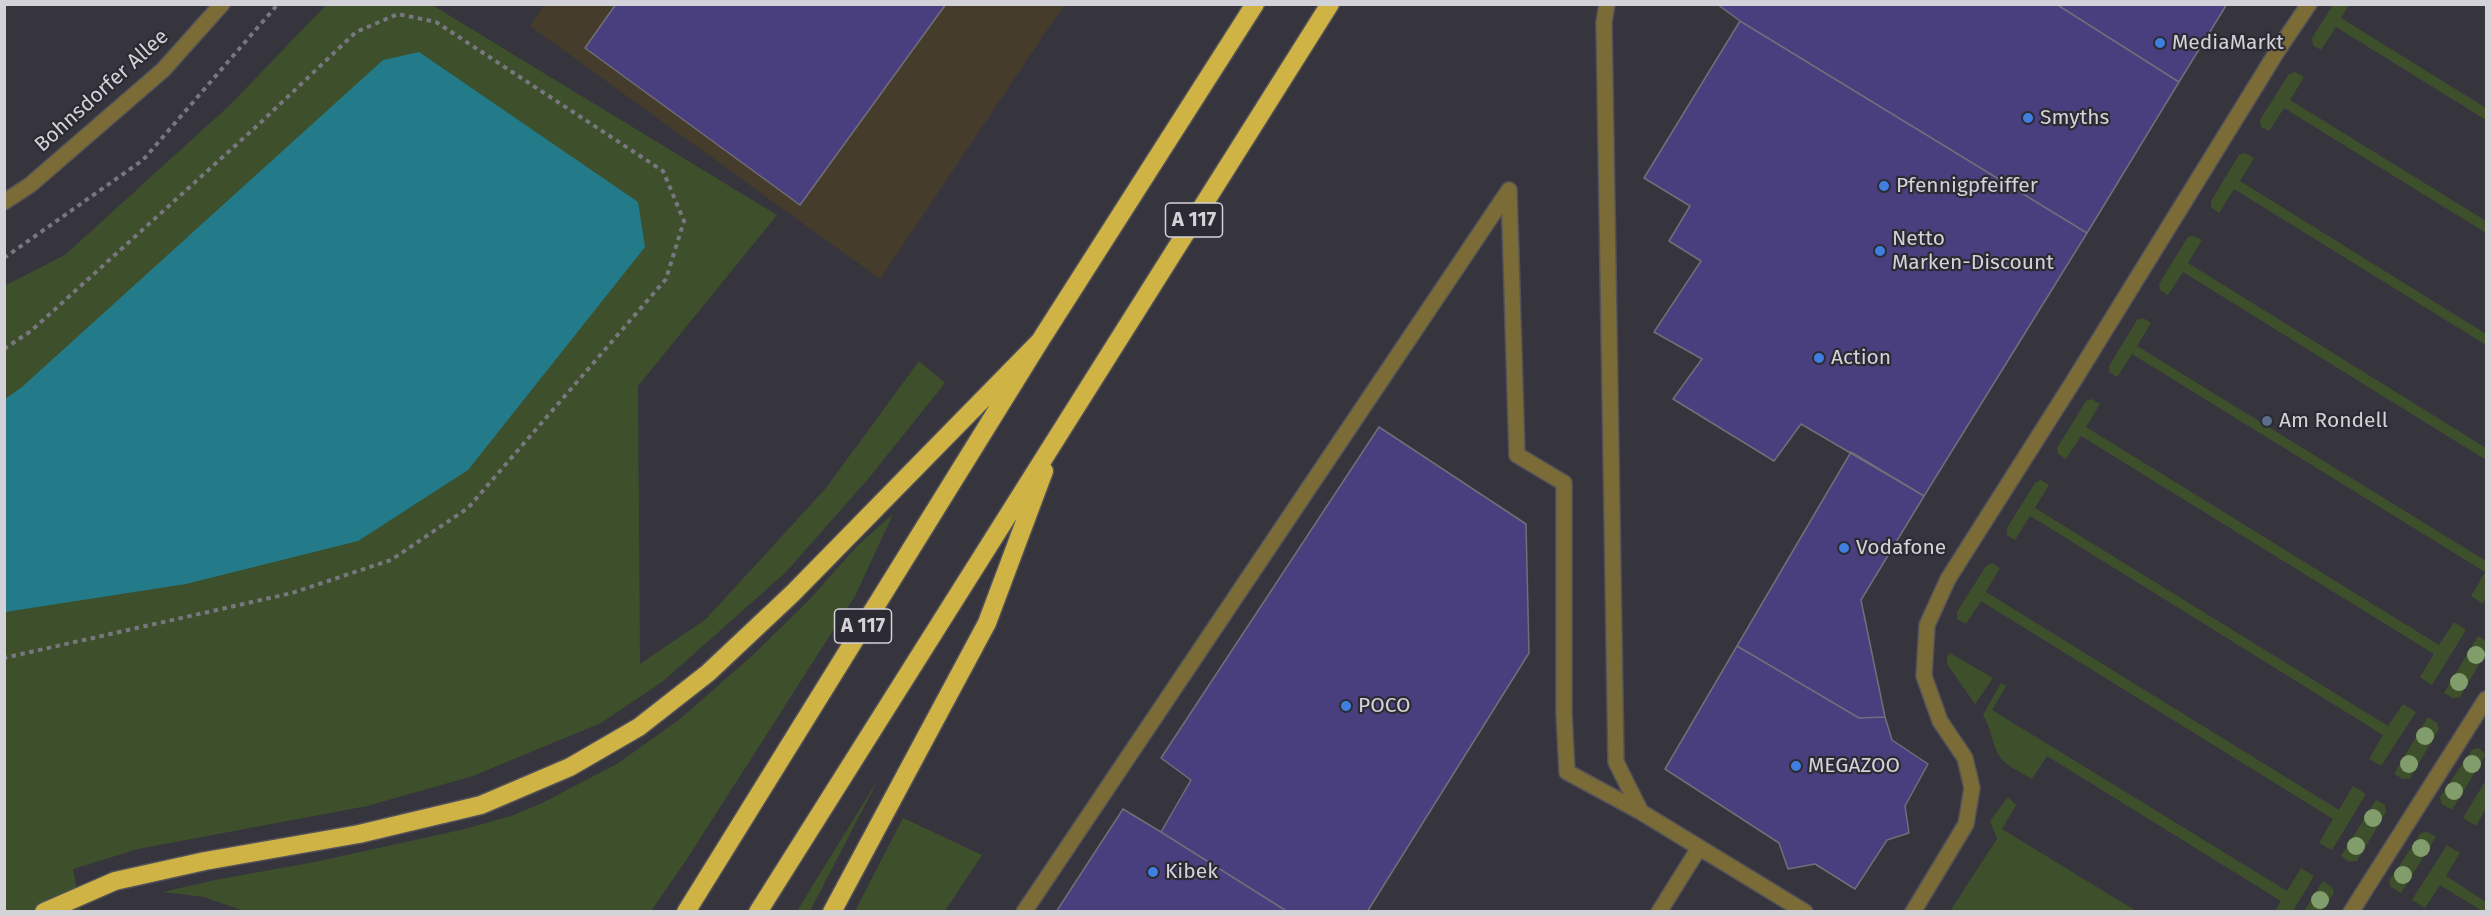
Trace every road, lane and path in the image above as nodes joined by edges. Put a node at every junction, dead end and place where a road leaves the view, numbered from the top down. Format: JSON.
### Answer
{"nodes":[{"id":1,"x":222,"y":4,"type":"edge"},
{"id":2,"x":278,"y":4,"type":"edge"},
{"id":3,"x":1255,"y":4,"type":"edge"},
{"id":4,"x":1330,"y":4,"type":"edge"},
{"id":5,"x":1607,"y":4,"type":"edge"},
{"id":6,"x":2309,"y":4,"type":"edge"},
{"id":7,"x":4,"y":202,"type":"edge"},
{"id":8,"x":4,"y":258,"type":"edge"},
{"id":9,"x":1040,"y":341,"type":"junction"},
{"id":10,"x":4,"y":349,"type":"edge"},
{"id":11,"x":1058,"y":435,"type":"junction"},
{"id":12,"x":4,"y":658,"type":"edge"},
{"id":13,"x":2487,"y":699,"type":"edge"},
{"id":14,"x":1641,"y":812,"type":"junction"},
{"id":15,"x":1699,"y":848,"type":"junction"},
{"id":16,"x":44,"y":912,"type":"edge"},
{"id":17,"x":686,"y":912,"type":"edge"},
{"id":18,"x":758,"y":912,"type":"edge"},
{"id":19,"x":832,"y":912,"type":"edge"},
{"id":20,"x":1024,"y":912,"type":"edge"},
{"id":21,"x":1659,"y":912,"type":"edge"},
{"id":22,"x":1804,"y":912,"type":"edge"},
{"id":23,"x":1913,"y":912,"type":"edge"},
{"id":24,"x":2350,"y":912,"type":"edge"}],
"edges":[{"from":1,"to":7,"type":"street","name":"Bohnsdorfer Allee"},
{"from":2,"to":8,"type":"path"},
{"from":3,"to":9,"type":"highway","number":"A 117"},
{"from":4,"to":11,"type":"highway","number":"A 117"},
{"from":5,"to":14,"type":"street"},
{"from":6,"to":23,"type":"street"},
{"from":9,"to":16,"type":"highway"},
{"from":9,"to":17,"type":"highway","number":"A 117"},
{"from":10,"to":12,"type":"path"},
{"from":11,"to":18,"type":"highway","number":"A 117"},
{"from":11,"to":19,"type":"highway"},
{"from":13,"to":24,"type":"street"},
{"from":14,"to":15,"type":"street"},
{"from":14,"to":20,"type":"street"},
{"from":15,"to":21,"type":"street"},
{"from":15,"to":22,"type":"street"}]}
